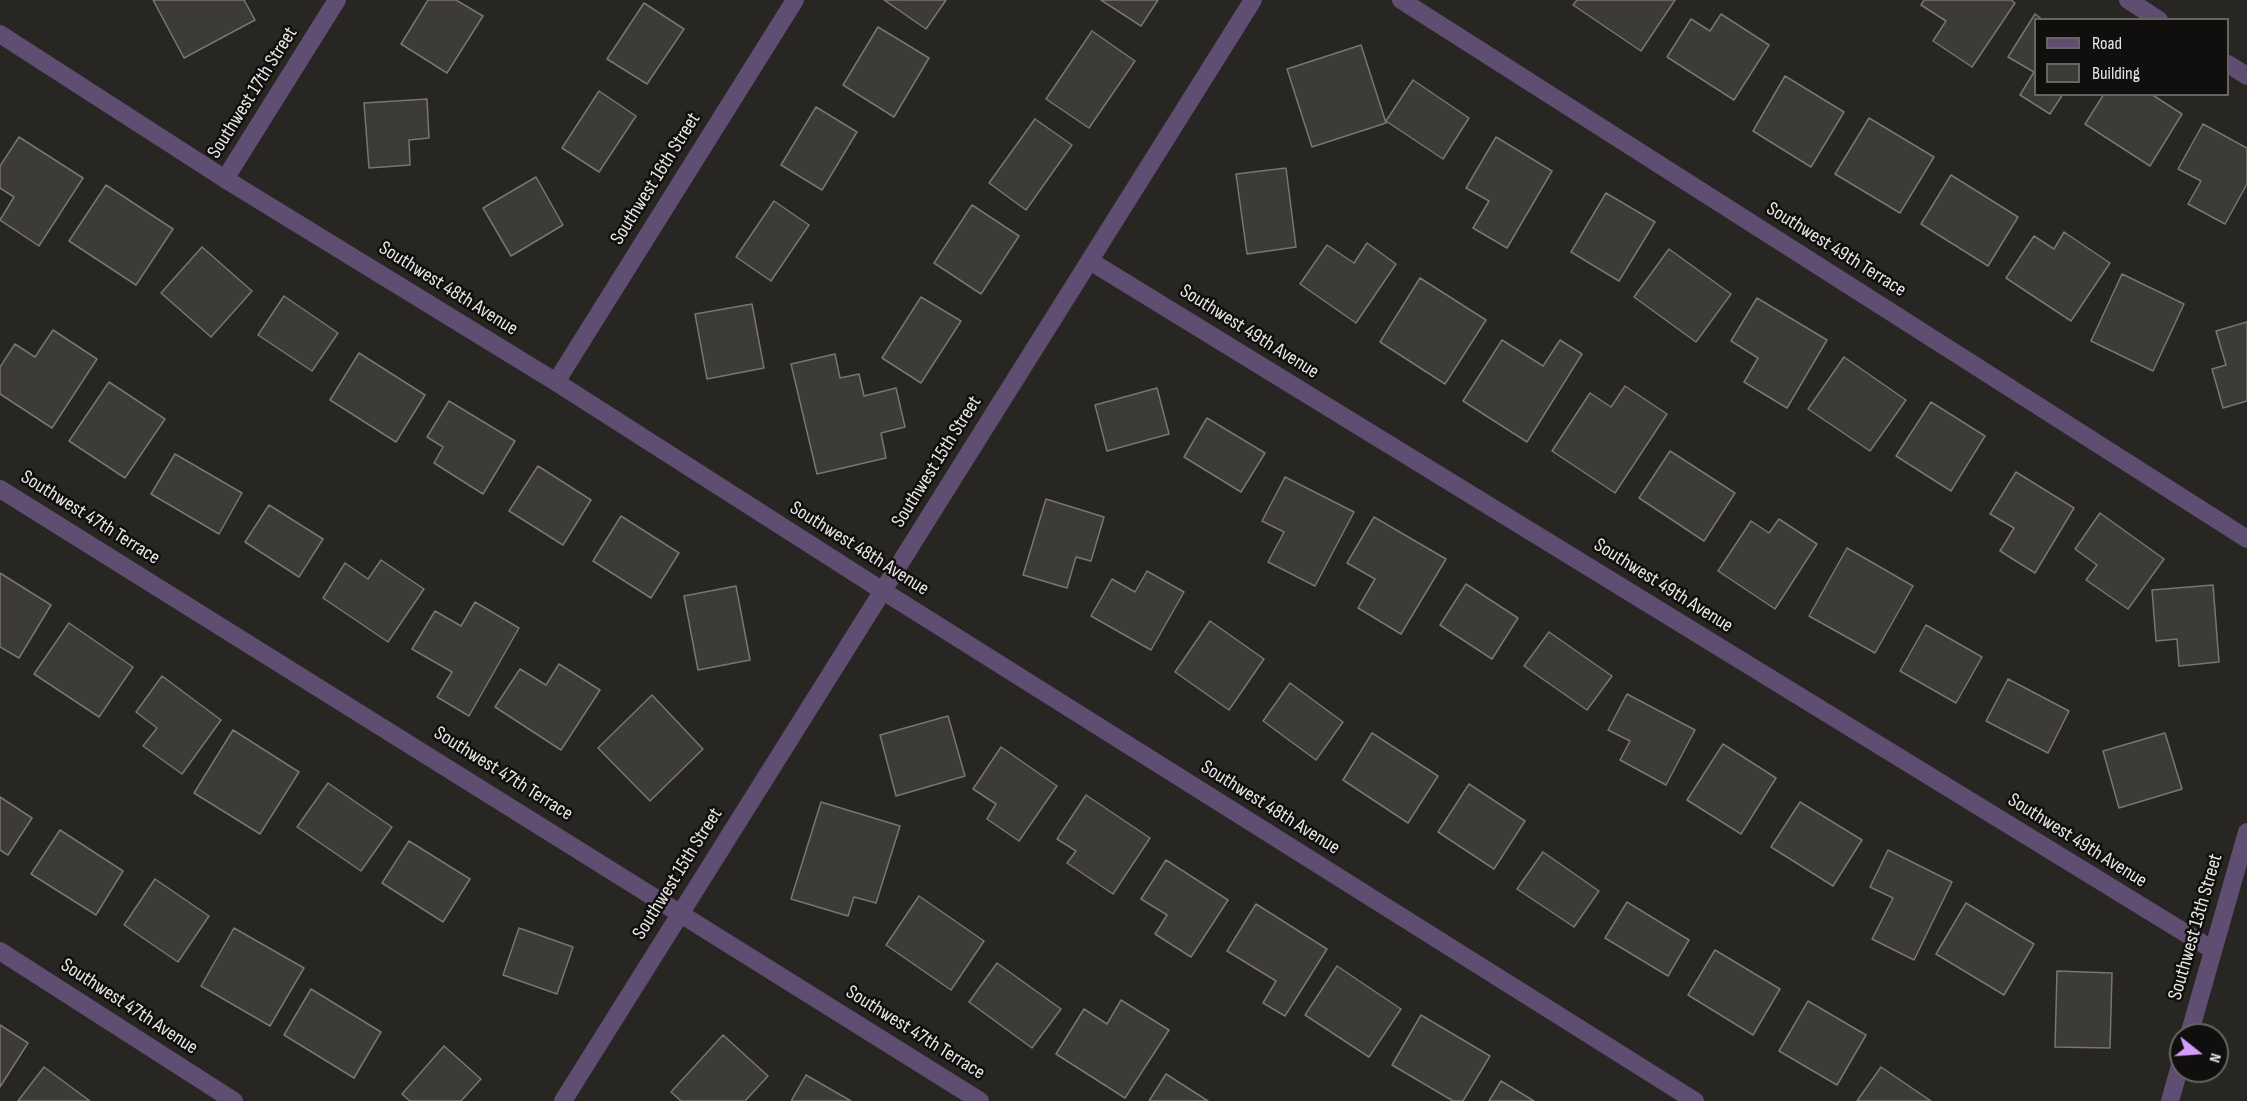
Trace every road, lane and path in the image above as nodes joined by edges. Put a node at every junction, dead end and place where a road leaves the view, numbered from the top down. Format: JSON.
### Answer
{"nodes":[{"id":1,"x":337,"y":0,"type":"edge"},
{"id":2,"x":795,"y":0,"type":"edge"},
{"id":3,"x":1253,"y":0,"type":"edge"},
{"id":4,"x":1401,"y":0,"type":"edge"},
{"id":5,"x":2128,"y":0,"type":"edge"},
{"id":6,"x":2155,"y":18,"type":"edge"},
{"id":7,"x":0,"y":34,"type":"edge"},
{"id":8,"x":2229,"y":65,"type":"edge"},
{"id":9,"x":2247,"y":76,"type":"edge"},
{"id":10,"x":225,"y":179,"type":"junction"},
{"id":11,"x":1090,"y":261,"type":"junction"},
{"id":12,"x":556,"y":382,"type":"junction"},
{"id":13,"x":0,"y":489,"type":"edge"},
{"id":14,"x":2247,"y":539,"type":"edge"},
{"id":15,"x":883,"y":591,"type":"junction"},
{"id":16,"x":2247,"y":832,"type":"edge"},
{"id":17,"x":681,"y":912,"type":"junction"},
{"id":18,"x":2213,"y":950,"type":"junction"},
{"id":19,"x":0,"y":951,"type":"edge"},
{"id":20,"x":2192,"y":1023,"type":"edge"},
{"id":21,"x":2175,"y":1083,"type":"edge"},
{"id":22,"x":234,"y":1101,"type":"edge"},
{"id":23,"x":563,"y":1101,"type":"edge"},
{"id":24,"x":980,"y":1101,"type":"edge"},
{"id":25,"x":1695,"y":1101,"type":"edge"},
{"id":26,"x":2170,"y":1101,"type":"edge"}],
"edges":[{"from":1,"to":10,"type":"street","name":"Southwest 17th Street"},
{"from":2,"to":12,"type":"street","name":"Southwest 16th Street"},
{"from":3,"to":11,"type":"street","name":"Southwest 15th Street"},
{"from":4,"to":14,"type":"street","name":"Southwest 49th Terrace"},
{"from":5,"to":6,"type":"street"},
{"from":7,"to":10,"type":"street","name":"Southwest 48th Avenue"},
{"from":8,"to":9,"type":"street"},
{"from":10,"to":12,"type":"street","name":"Southwest 48th Avenue"},
{"from":11,"to":15,"type":"street","name":"Southwest 15th Street"},
{"from":11,"to":18,"type":"street","name":"Southwest 49th Avenue"},
{"from":12,"to":15,"type":"street","name":"Southwest 48th Avenue"},
{"from":13,"to":17,"type":"street","name":"Southwest 47th Terrace"},
{"from":15,"to":17,"type":"street","name":"Southwest 15th Street"},
{"from":15,"to":25,"type":"street","name":"Southwest 48th Avenue"},
{"from":16,"to":18,"type":"street","name":"Southwest 13th Street"},
{"from":17,"to":23,"type":"street","name":"Southwest 15th Street"},
{"from":17,"to":24,"type":"street","name":"Southwest 47th Terrace"},
{"from":18,"to":20,"type":"street","name":"Southwest 13th Street"},
{"from":19,"to":22,"type":"street","name":"Southwest 47th Avenue"},
{"from":21,"to":26,"type":"street"}]}
